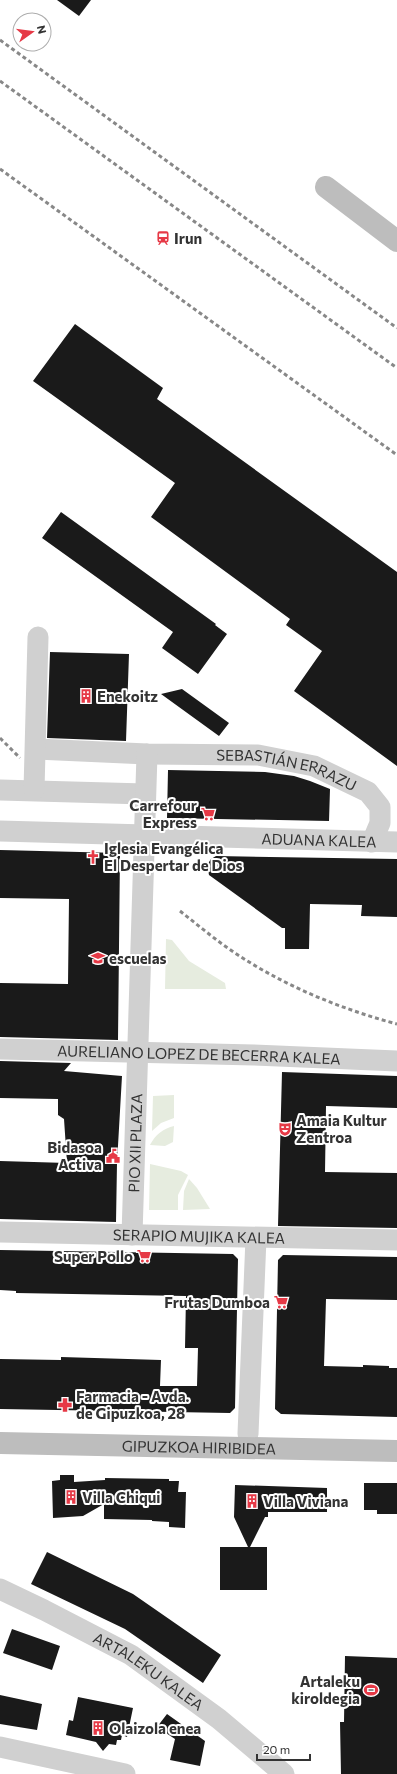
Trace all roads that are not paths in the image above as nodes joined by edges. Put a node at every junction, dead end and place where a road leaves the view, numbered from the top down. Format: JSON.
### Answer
{"nodes":[{"id":1,"x":326,"y":187,"type":"dead end"},
{"id":2,"x":397,"y":241,"type":"edge"},
{"id":3,"x":38,"y":637,"type":"dead end"},
{"id":4,"x":36,"y":749,"type":"junction"},
{"id":5,"x":147,"y":754,"type":"junction"},
{"id":6,"x":0,"y":790,"type":"edge"},
{"id":7,"x":34,"y":790,"type":"junction"},
{"id":8,"x":145,"y":794,"type":"junction"},
{"id":9,"x":0,"y":831,"type":"edge"},
{"id":10,"x":144,"y":834,"type":"junction"},
{"id":11,"x":372,"y":842,"type":"junction"},
{"id":12,"x":397,"y":842,"type":"edge"},
{"id":13,"x":0,"y":1049,"type":"edge"},
{"id":14,"x":139,"y":1052,"type":"junction"},
{"id":15,"x":397,"y":1061,"type":"edge"},
{"id":16,"x":0,"y":1232,"type":"edge"},
{"id":17,"x":132,"y":1235,"type":"junction"},
{"id":18,"x":256,"y":1238,"type":"junction"},
{"id":19,"x":397,"y":1240,"type":"edge"},
{"id":20,"x":0,"y":1429,"type":"edge"},
{"id":21,"x":248,"y":1434,"type":"junction"},
{"id":22,"x":397,"y":1437,"type":"edge"},
{"id":23,"x":0,"y":1443,"type":"edge"},
{"id":24,"x":397,"y":1451,"type":"edge"},
{"id":25,"x":0,"y":1589,"type":"edge"},
{"id":26,"x":0,"y":1747,"type":"edge"},
{"id":27,"x":125,"y":1774,"type":"edge"},
{"id":28,"x":284,"y":1774,"type":"edge"}],
"edges":[{"from":1,"to":2,"type":"main road"},
{"from":3,"to":4,"type":"street"},
{"from":4,"to":5,"type":"street"},
{"from":4,"to":7,"type":"street"},
{"from":5,"to":8,"type":"street","name":"PIO XII PLAZA"},
{"from":5,"to":11,"type":"street","name":"SEBASTIÁN ERRAZU"},
{"from":6,"to":7,"type":"street"},
{"from":7,"to":8,"type":"street"},
{"from":8,"to":10,"type":"street","name":"PIO XII PLAZA"},
{"from":9,"to":10,"type":"street","name":"ADUANA KALEA"},
{"from":10,"to":11,"type":"street","name":"ADUANA KALEA"},
{"from":10,"to":14,"type":"street","name":"PIO XII PLAZA"},
{"from":11,"to":12,"type":"street","name":"ADUANA KALEA"},
{"from":13,"to":14,"type":"street","name":"AURELIANO LOPEZ DE BECERRA KALEA"},
{"from":14,"to":15,"type":"street","name":"AURELIANO LOPEZ DE BECERRA KALEA"},
{"from":14,"to":17,"type":"street","name":"PIO XII PLAZA"},
{"from":16,"to":17,"type":"street","name":"SERAPIO MUJIKA KALEA"},
{"from":17,"to":18,"type":"street","name":"SERAPIO MUJIKA KALEA"},
{"from":18,"to":19,"type":"street","name":"SERAPIO MUJIKA KALEA"},
{"from":18,"to":21,"type":"street"},
{"from":20,"to":21,"type":"main road","name":"GIPUZKOA HIRIBIDEA"},
{"from":21,"to":22,"type":"main road","name":"GIPUZKOA HIRIBIDEA"},
{"from":23,"to":24,"type":"main road","name":"GIPUZKOA HIRIBIDEA"},
{"from":25,"to":28,"type":"street","name":"ARTALEKU KALEA"},
{"from":26,"to":27,"type":"street"}]}
